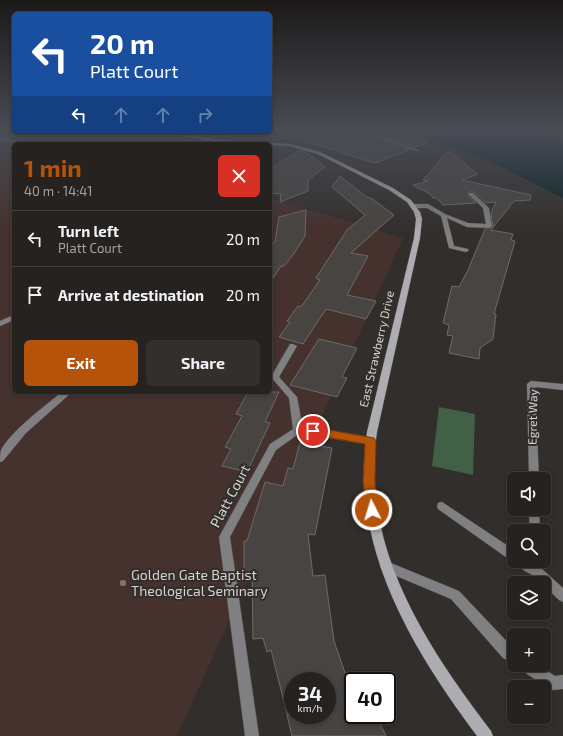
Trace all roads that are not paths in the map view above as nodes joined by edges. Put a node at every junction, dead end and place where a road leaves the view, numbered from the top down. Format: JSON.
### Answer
{"nodes":[{"id":1,"x":340,"y":164,"type":"edge"},
{"id":2,"x":471,"y":194,"type":"dead end"},
{"id":3,"x":413,"y":206,"type":"junction"},
{"id":4,"x":443,"y":215,"type":"junction"},
{"id":5,"x":466,"y":250,"type":"dead end"},
{"id":6,"x":12,"y":318,"type":"edge"},
{"id":7,"x":0,"y":324,"type":"edge"},
{"id":8,"x":293,"y":346,"type":"dead end"},
{"id":9,"x":563,"y":387,"type":"edge"},
{"id":10,"x":65,"y":394,"type":"edge"},
{"id":11,"x":298,"y":429,"type":"junction"},
{"id":12,"x":371,"y":441,"type":"junction"},
{"id":13,"x":0,"y":458,"type":"edge"},
{"id":14,"x":534,"y":472,"type":"edge"},
{"id":15,"x":442,"y":506,"type":"dead end"},
{"id":16,"x":507,"y":551,"type":"edge"},
{"id":17,"x":386,"y":566,"type":"junction"},
{"id":18,"x":538,"y":568,"type":"edge"},
{"id":19,"x":563,"y":596,"type":"edge"},
{"id":20,"x":507,"y":652,"type":"edge"},
{"id":21,"x":537,"y":672,"type":"edge"},
{"id":22,"x":563,"y":682,"type":"edge"},
{"id":23,"x":252,"y":736,"type":"edge"},
{"id":24,"x":486,"y":736,"type":"edge"}],
"edges":[{"from":1,"to":3,"type":"street"},
{"from":2,"to":4,"type":"street"},
{"from":3,"to":4,"type":"street"},
{"from":3,"to":12,"type":"street","name":"East Strawberry Drive"},
{"from":4,"to":5,"type":"street"},
{"from":6,"to":7,"type":"street"},
{"from":8,"to":11,"type":"street"},
{"from":9,"to":14,"type":"street","name":"Egret Way"},
{"from":10,"to":13,"type":"street"},
{"from":11,"to":12,"type":"street"},
{"from":11,"to":23,"type":"street","name":"Platt Court"},
{"from":12,"to":17,"type":"street","name":"East Strawberry Drive"},
{"from":15,"to":16,"type":"street"},
{"from":17,"to":20,"type":"street"},
{"from":17,"to":24,"type":"street","name":"East Strawberry Drive"},
{"from":18,"to":19,"type":"street"},
{"from":21,"to":22,"type":"street"}]}
